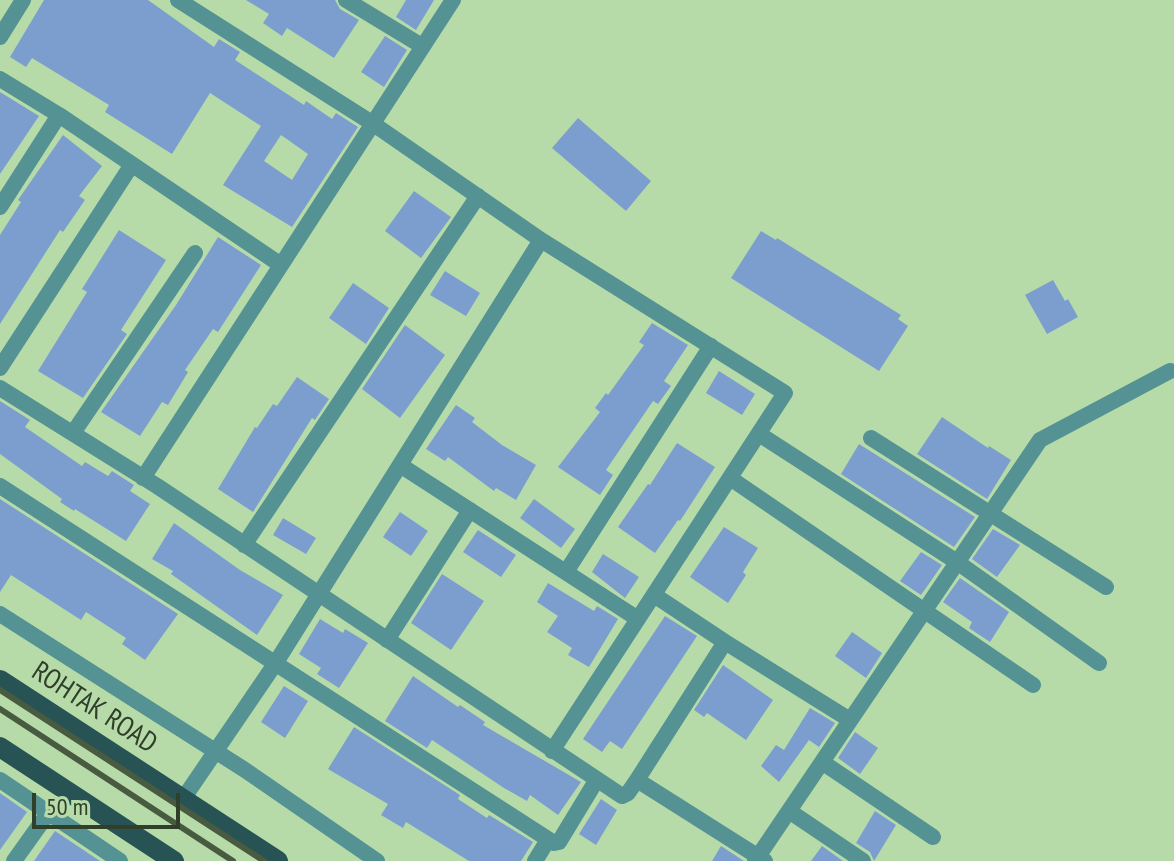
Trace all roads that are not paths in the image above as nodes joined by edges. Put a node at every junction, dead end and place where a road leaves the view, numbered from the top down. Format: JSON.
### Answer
{"nodes":[{"id":1,"x":23,"y":0,"type":"edge"},
{"id":2,"x":178,"y":0,"type":"edge"},
{"id":3,"x":346,"y":0,"type":"edge"},
{"id":4,"x":453,"y":0,"type":"edge"},
{"id":5,"x":0,"y":37,"type":"edge"},
{"id":6,"x":422,"y":46,"type":"junction"},
{"id":7,"x":0,"y":79,"type":"edge"},
{"id":8,"x":59,"y":115,"type":"junction"},
{"id":9,"x":372,"y":123,"type":"junction"},
{"id":10,"x":131,"y":166,"type":"junction"},
{"id":11,"x":478,"y":196,"type":"junction"},
{"id":12,"x":0,"y":207,"type":"edge"},
{"id":13,"x":541,"y":240,"type":"junction"},
{"id":14,"x":195,"y":253,"type":"dead end"},
{"id":15,"x":281,"y":265,"type":"junction"},
{"id":16,"x":711,"y":346,"type":"junction"},
{"id":17,"x":0,"y":368,"type":"edge"},
{"id":18,"x":1170,"y":371,"type":"dead end"},
{"id":19,"x":0,"y":388,"type":"edge"},
{"id":20,"x":73,"y":433,"type":"junction"},
{"id":21,"x":759,"y":434,"type":"junction"},
{"id":22,"x":871,"y":438,"type":"dead end"},
{"id":23,"x":400,"y":465,"type":"junction"},
{"id":24,"x":143,"y":478,"type":"junction"},
{"id":25,"x":730,"y":478,"type":"junction"},
{"id":26,"x":0,"y":486,"type":"edge"},
{"id":27,"x":470,"y":510,"type":"junction"},
{"id":28,"x":991,"y":512,"type":"junction"},
{"id":29,"x":244,"y":545,"type":"junction"},
{"id":30,"x":957,"y":562,"type":"junction"},
{"id":31,"x":566,"y":572,"type":"junction"},
{"id":32,"x":1106,"y":587,"type":"dead end"},
{"id":33,"x":318,"y":594,"type":"junction"},
{"id":34,"x":654,"y":595,"type":"junction"},
{"id":35,"x":924,"y":611,"type":"junction"},
{"id":36,"x":0,"y":614,"type":"edge"},
{"id":37,"x":638,"y":619,"type":"junction"},
{"id":38,"x":387,"y":640,"type":"junction"},
{"id":39,"x":725,"y":642,"type":"junction"},
{"id":40,"x":1099,"y":663,"type":"dead end"},
{"id":41,"x":275,"y":664,"type":"junction"},
{"id":42,"x":0,"y":680,"type":"edge"},
{"id":43,"x":1033,"y":685,"type":"dead end"},
{"id":44,"x":850,"y":720,"type":"junction"},
{"id":45,"x":0,"y":747,"type":"edge"},
{"id":46,"x":216,"y":751,"type":"junction"},
{"id":47,"x":552,"y":751,"type":"junction"},
{"id":48,"x":822,"y":762,"type":"junction"},
{"id":49,"x":0,"y":780,"type":"edge"},
{"id":50,"x":637,"y":780,"type":"junction"},
{"id":51,"x":596,"y":781,"type":"junction"},
{"id":52,"x":183,"y":799,"type":"junction"},
{"id":53,"x":789,"y":811,"type":"junction"},
{"id":54,"x":49,"y":812,"type":"junction"},
{"id":55,"x":933,"y":837,"type":"dead end"},
{"id":56,"x":548,"y":840,"type":"junction"},
{"id":57,"x":759,"y":859,"type":"edge"},
{"id":58,"x":14,"y":861,"type":"edge"},
{"id":59,"x":120,"y":861,"type":"edge"},
{"id":60,"x":174,"y":861,"type":"edge"},
{"id":61,"x":278,"y":861,"type":"edge"},
{"id":62,"x":377,"y":861,"type":"edge"},
{"id":63,"x":535,"y":861,"type":"edge"},
{"id":64,"x":863,"y":861,"type":"edge"}],
"edges":[{"from":1,"to":5,"type":"street"},
{"from":2,"to":9,"type":"street"},
{"from":3,"to":6,"type":"street"},
{"from":4,"to":6,"type":"street"},
{"from":6,"to":9,"type":"street"},
{"from":7,"to":8,"type":"street"},
{"from":8,"to":10,"type":"street"},
{"from":8,"to":12,"type":"street"},
{"from":9,"to":11,"type":"street"},
{"from":9,"to":15,"type":"street"},
{"from":10,"to":15,"type":"street"},
{"from":10,"to":17,"type":"street"},
{"from":11,"to":13,"type":"street"},
{"from":11,"to":29,"type":"street"},
{"from":13,"to":16,"type":"street"},
{"from":13,"to":23,"type":"street"},
{"from":14,"to":20,"type":"street"},
{"from":15,"to":24,"type":"street"},
{"from":16,"to":21,"type":"street"},
{"from":16,"to":31,"type":"street"},
{"from":18,"to":28,"type":"street"},
{"from":19,"to":20,"type":"street"},
{"from":20,"to":24,"type":"street"},
{"from":21,"to":25,"type":"street"},
{"from":21,"to":30,"type":"street"},
{"from":22,"to":28,"type":"street"},
{"from":23,"to":27,"type":"street"},
{"from":23,"to":33,"type":"street"},
{"from":24,"to":29,"type":"street"},
{"from":25,"to":34,"type":"street"},
{"from":25,"to":35,"type":"street"},
{"from":26,"to":41,"type":"street"},
{"from":27,"to":31,"type":"street"},
{"from":27,"to":38,"type":"street"},
{"from":28,"to":30,"type":"street"},
{"from":28,"to":32,"type":"street"},
{"from":29,"to":33,"type":"street"},
{"from":30,"to":35,"type":"street"},
{"from":30,"to":40,"type":"street"},
{"from":31,"to":37,"type":"street"},
{"from":33,"to":38,"type":"street"},
{"from":33,"to":41,"type":"street"},
{"from":34,"to":37,"type":"street"},
{"from":34,"to":39,"type":"street"},
{"from":35,"to":43,"type":"street"},
{"from":35,"to":44,"type":"street"},
{"from":36,"to":46,"type":"street"},
{"from":37,"to":47,"type":"street"},
{"from":38,"to":47,"type":"street"},
{"from":39,"to":44,"type":"street"},
{"from":39,"to":50,"type":"street"},
{"from":41,"to":46,"type":"street"},
{"from":41,"to":56,"type":"street"},
{"from":42,"to":52,"type":"main road","name":"ROHTAK ROAD"},
{"from":44,"to":48,"type":"street"},
{"from":45,"to":60,"type":"main road"},
{"from":46,"to":52,"type":"street"},
{"from":46,"to":62,"type":"street"},
{"from":47,"to":51,"type":"street"},
{"from":48,"to":53,"type":"street"},
{"from":48,"to":55,"type":"street"},
{"from":49,"to":54,"type":"street"},
{"from":50,"to":51,"type":"street"},
{"from":50,"to":57,"type":"street"},
{"from":51,"to":56,"type":"street"},
{"from":52,"to":61,"type":"main road","name":"ROHTAK ROAD"},
{"from":53,"to":57,"type":"street"},
{"from":53,"to":64,"type":"street"},
{"from":54,"to":58,"type":"street"},
{"from":54,"to":59,"type":"street"},
{"from":56,"to":63,"type":"street"}]}
